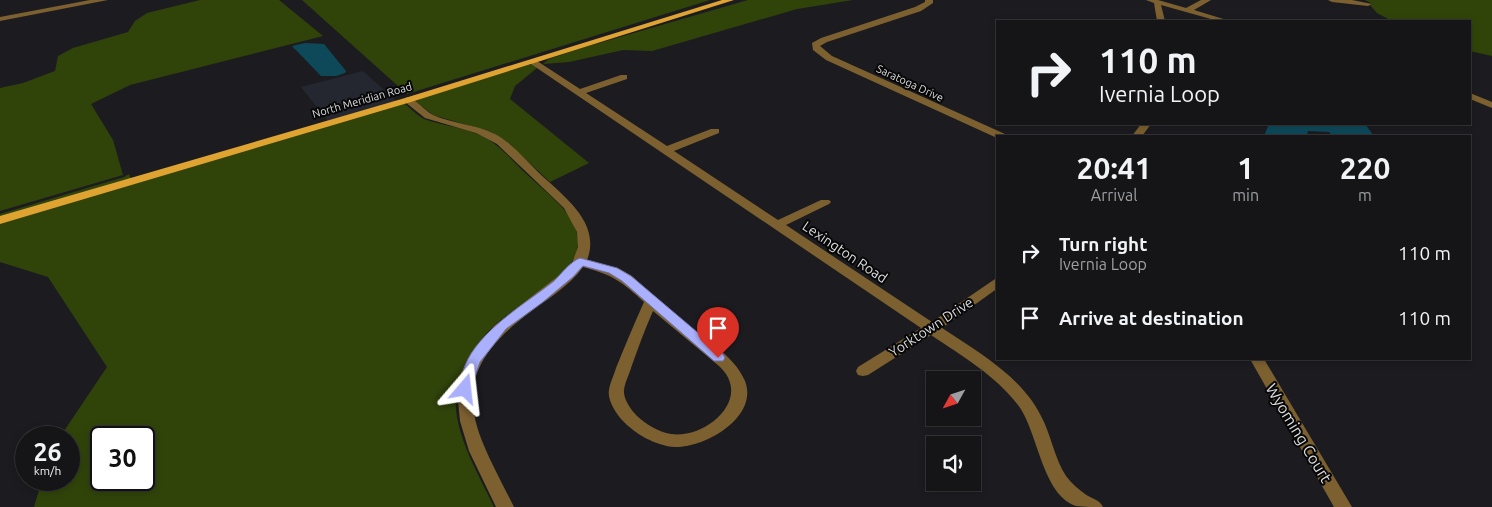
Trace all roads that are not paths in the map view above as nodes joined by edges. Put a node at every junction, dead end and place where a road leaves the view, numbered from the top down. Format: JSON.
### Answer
{"nodes":[{"id":1,"x":30,"y":0,"type":"edge"},
{"id":2,"x":104,"y":0,"type":"edge"},
{"id":3,"x":730,"y":0,"type":"edge"},
{"id":4,"x":929,"y":0,"type":"edge"},
{"id":5,"x":1207,"y":0,"type":"edge"},
{"id":6,"x":1332,"y":0,"type":"edge"},
{"id":7,"x":1154,"y":1,"type":"edge"},
{"id":8,"x":1368,"y":4,"type":"dead end"},
{"id":9,"x":1187,"y":10,"type":"junction"},
{"id":10,"x":30,"y":12,"type":"junction"},
{"id":11,"x":0,"y":19,"type":"edge"},
{"id":12,"x":1161,"y":20,"type":"edge"},
{"id":13,"x":1222,"y":20,"type":"edge"},
{"id":14,"x":534,"y":62,"type":"junction"},
{"id":15,"x":624,"y":77,"type":"dead end"},
{"id":16,"x":580,"y":92,"type":"junction"},
{"id":17,"x":1471,"y":96,"type":"edge"},
{"id":18,"x":408,"y":100,"type":"junction"},
{"id":19,"x":1491,"y":104,"type":"edge"},
{"id":20,"x":715,"y":131,"type":"dead end"},
{"id":21,"x":998,"y":135,"type":"edge"},
{"id":22,"x":666,"y":150,"type":"junction"},
{"id":23,"x":825,"y":202,"type":"dead end"},
{"id":24,"x":0,"y":220,"type":"edge"},
{"id":25,"x":777,"y":225,"type":"junction"},
{"id":26,"x":580,"y":262,"type":"junction"},
{"id":27,"x":996,"y":282,"type":"edge"},
{"id":28,"x":651,"y":302,"type":"junction"},
{"id":29,"x":931,"y":328,"type":"junction"},
{"id":30,"x":1258,"y":360,"type":"edge"},
{"id":31,"x":863,"y":371,"type":"dead end"},
{"id":32,"x":505,"y":507,"type":"edge"},
{"id":33,"x":1094,"y":507,"type":"edge"},
{"id":34,"x":1343,"y":507,"type":"edge"}],
"edges":[{"from":1,"to":10,"type":"street"},
{"from":2,"to":10,"type":"street"},
{"from":3,"to":14,"type":"main road","name":"North Meridian Road"},
{"from":4,"to":21,"type":"street","name":"Saratoga Drive"},
{"from":5,"to":9,"type":"street"},
{"from":6,"to":8,"type":"street"},
{"from":7,"to":9,"type":"street"},
{"from":7,"to":12,"type":"street"},
{"from":9,"to":13,"type":"street"},
{"from":10,"to":11,"type":"street"},
{"from":14,"to":16,"type":"street","name":"Lexington Road"},
{"from":14,"to":18,"type":"main road","name":"North Meridian Road"},
{"from":15,"to":16,"type":"street"},
{"from":16,"to":22,"type":"street","name":"Lexington Road"},
{"from":17,"to":19,"type":"street"},
{"from":18,"to":24,"type":"main road","name":"North Meridian Road"},
{"from":18,"to":26,"type":"street"},
{"from":20,"to":22,"type":"street"},
{"from":22,"to":25,"type":"street","name":"Lexington Road"},
{"from":23,"to":25,"type":"street"},
{"from":25,"to":29,"type":"street","name":"Lexington Road"},
{"from":26,"to":28,"type":"street"},
{"from":26,"to":32,"type":"street"},
{"from":27,"to":29,"type":"street","name":"Yorktown Drive"},
{"from":28,"to":28,"type":"street"},
{"from":29,"to":31,"type":"street","name":"Yorktown Drive"},
{"from":29,"to":33,"type":"street","name":"Lexington Road"},
{"from":30,"to":34,"type":"street","name":"Wyoming Court"}]}
